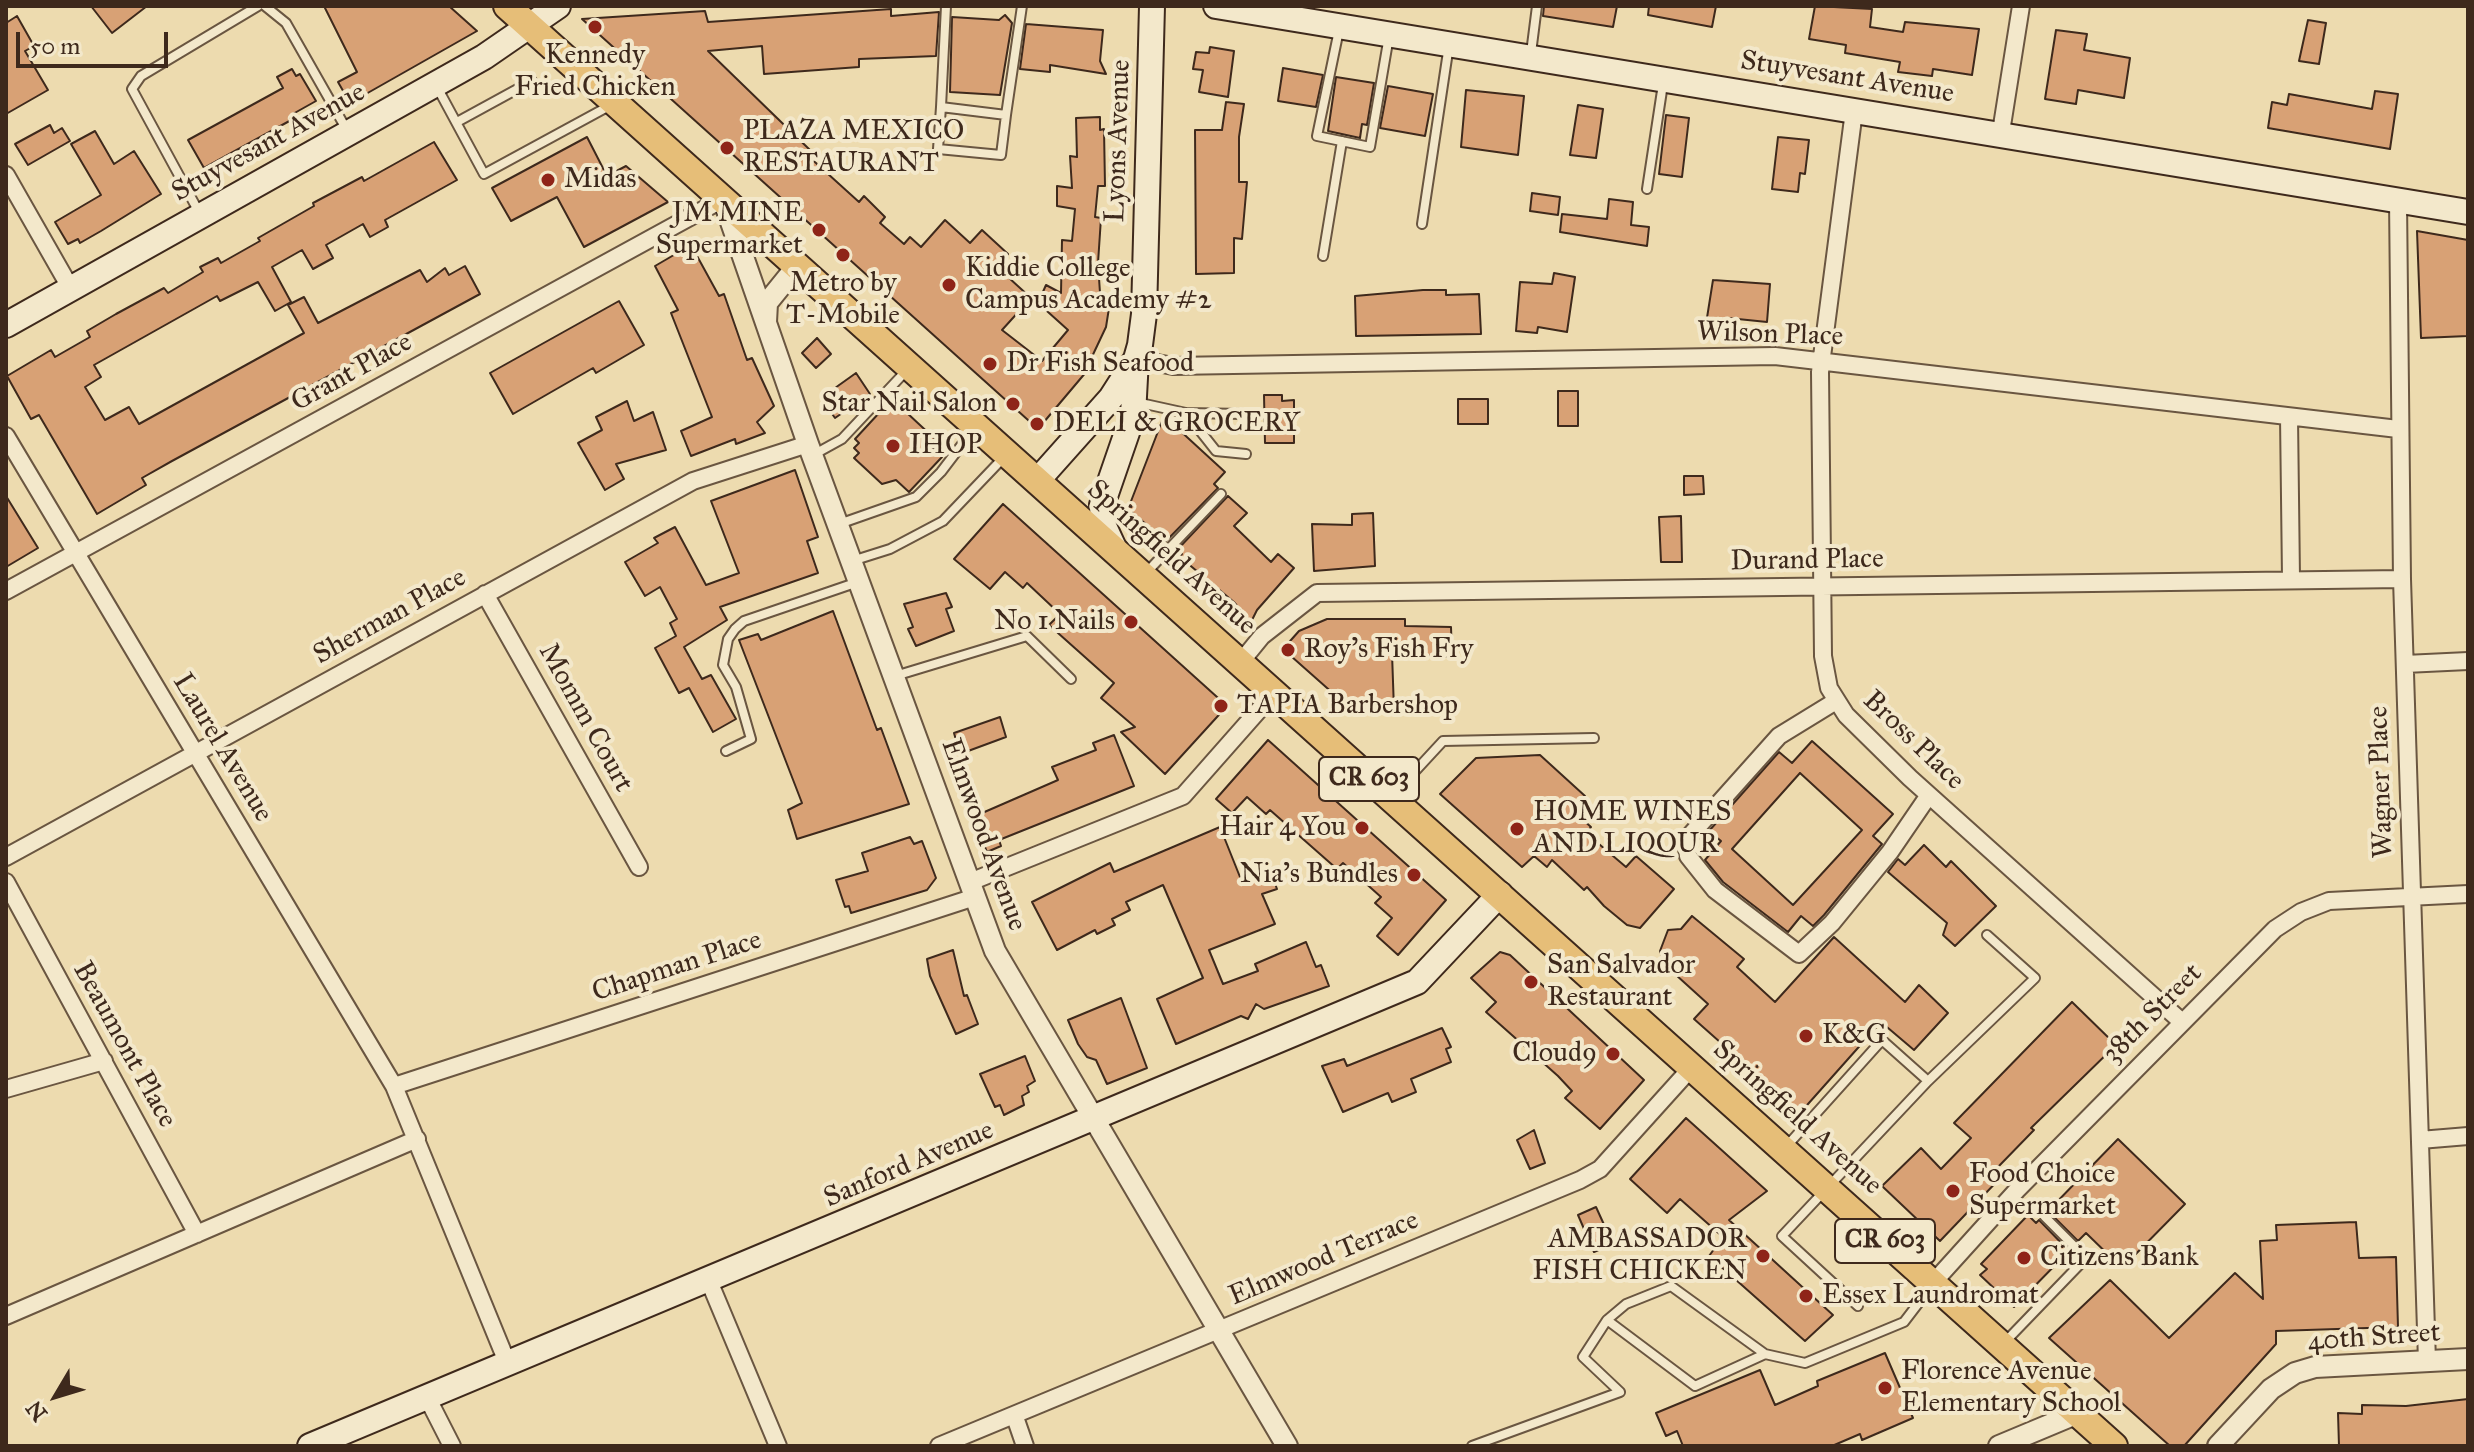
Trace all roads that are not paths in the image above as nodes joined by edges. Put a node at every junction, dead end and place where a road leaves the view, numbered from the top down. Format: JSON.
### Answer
{"nodes":[{"id":1,"x":258,"y":6,"type":"edge"},
{"id":2,"x":265,"y":6,"type":"edge"},
{"id":3,"x":507,"y":6,"type":"edge"},
{"id":4,"x":558,"y":6,"type":"edge"},
{"id":5,"x":946,"y":6,"type":"edge"},
{"id":6,"x":1022,"y":6,"type":"edge"},
{"id":7,"x":1152,"y":6,"type":"edge"},
{"id":8,"x":1537,"y":6,"type":"edge"},
{"id":9,"x":2021,"y":6,"type":"edge"},
{"id":10,"x":1228,"y":7,"type":"edge"},
{"id":11,"x":1272,"y":11,"type":"edge"},
{"id":12,"x":527,"y":16,"type":"edge"},
{"id":13,"x":1340,"y":26,"type":"junction"},
{"id":14,"x":1389,"y":35,"type":"junction"},
{"id":15,"x":1449,"y":45,"type":"junction"},
{"id":16,"x":1531,"y":58,"type":"junction"},
{"id":17,"x":1664,"y":80,"type":"junction"},
{"id":18,"x":532,"y":81,"type":"dead end"},
{"id":19,"x":436,"y":84,"type":"junction"},
{"id":20,"x":615,"y":102,"type":"junction"},
{"id":21,"x":941,"y":107,"type":"junction"},
{"id":22,"x":1854,"y":111,"type":"junction"},
{"id":23,"x":1006,"y":115,"type":"junction"},
{"id":24,"x":457,"y":122,"type":"junction"},
{"id":25,"x":2001,"y":132,"type":"junction"},
{"id":26,"x":348,"y":133,"type":"junction"},
{"id":27,"x":1342,"y":141,"type":"junction"},
{"id":28,"x":6,"y":175,"type":"edge"},
{"id":29,"x":1647,"y":189,"type":"dead end"},
{"id":30,"x":723,"y":199,"type":"junction"},
{"id":31,"x":2398,"y":200,"type":"junction"},
{"id":32,"x":2468,"y":212,"type":"edge"},
{"id":33,"x":201,"y":216,"type":"junction"},
{"id":34,"x":1422,"y":224,"type":"dead end"},
{"id":35,"x":1323,"y":256,"type":"dead end"},
{"id":36,"x":797,"y":266,"type":"junction"},
{"id":37,"x":71,"y":289,"type":"junction"},
{"id":38,"x":766,"y":322,"type":"junction"},
{"id":39,"x":6,"y":325,"type":"edge"},
{"id":40,"x":1136,"y":359,"type":"junction"},
{"id":41,"x":1822,"y":359,"type":"junction"},
{"id":42,"x":909,"y":367,"type":"junction"},
{"id":43,"x":1136,"y":401,"type":"junction"},
{"id":44,"x":1186,"y":413,"type":"junction"},
{"id":45,"x":1245,"y":414,"type":"dead end"},
{"id":46,"x":2289,"y":417,"type":"junction"},
{"id":47,"x":976,"y":426,"type":"junction"},
{"id":48,"x":2398,"y":429,"type":"junction"},
{"id":49,"x":6,"y":436,"type":"edge"},
{"id":50,"x":810,"y":449,"type":"junction"},
{"id":51,"x":1007,"y":454,"type":"junction"},
{"id":52,"x":1246,"y":454,"type":"dead end"},
{"id":53,"x":1037,"y":481,"type":"junction"},
{"id":54,"x":1221,"y":494,"type":"dead end"},
{"id":55,"x":838,"y":524,"type":"junction"},
{"id":56,"x":76,"y":553,"type":"junction"},
{"id":57,"x":1116,"y":553,"type":"junction"},
{"id":58,"x":851,"y":562,"type":"junction"},
{"id":59,"x":1143,"y":577,"type":"junction"},
{"id":60,"x":2291,"y":578,"type":"junction"},
{"id":61,"x":2402,"y":579,"type":"junction"},
{"id":62,"x":859,"y":582,"type":"junction"},
{"id":63,"x":1821,"y":587,"type":"junction"},
{"id":64,"x":6,"y":591,"type":"edge"},
{"id":65,"x":485,"y":594,"type":"junction"},
{"id":66,"x":2468,"y":661,"type":"edge"},
{"id":67,"x":1240,"y":663,"type":"junction"},
{"id":68,"x":2405,"y":664,"type":"junction"},
{"id":69,"x":894,"y":677,"type":"junction"},
{"id":70,"x":1071,"y":679,"type":"dead end"},
{"id":71,"x":1273,"y":694,"type":"junction"},
{"id":72,"x":1836,"y":701,"type":"junction"},
{"id":73,"x":1594,"y":738,"type":"dead end"},
{"id":74,"x":726,"y":751,"type":"dead end"},
{"id":75,"x":195,"y":753,"type":"junction"},
{"id":76,"x":1929,"y":795,"type":"junction"},
{"id":77,"x":1391,"y":797,"type":"junction"},
{"id":78,"x":6,"y":857,"type":"edge"},
{"id":79,"x":639,"y":867,"type":"dead end"},
{"id":80,"x":6,"y":882,"type":"edge"},
{"id":81,"x":973,"y":890,"type":"junction"},
{"id":82,"x":1500,"y":894,"type":"junction"},
{"id":83,"x":2468,"y":894,"type":"edge"},
{"id":84,"x":2412,"y":897,"type":"junction"},
{"id":85,"x":1987,"y":935,"type":"dead end"},
{"id":86,"x":2182,"y":1022,"type":"junction"},
{"id":87,"x":104,"y":1061,"type":"junction"},
{"id":88,"x":1692,"y":1067,"type":"junction"},
{"id":89,"x":1928,"y":1081,"type":"junction"},
{"id":90,"x":394,"y":1086,"type":"junction"},
{"id":91,"x":6,"y":1089,"type":"edge"},
{"id":92,"x":1094,"y":1120,"type":"junction"},
{"id":93,"x":2468,"y":1136,"type":"edge"},
{"id":94,"x":417,"y":1139,"type":"junction"},
{"id":95,"x":2420,"y":1140,"type":"junction"},
{"id":96,"x":1784,"y":1149,"type":"junction"},
{"id":97,"x":1826,"y":1187,"type":"junction"},
{"id":98,"x":2045,"y":1217,"type":"dead end"},
{"id":99,"x":197,"y":1234,"type":"junction"},
{"id":100,"x":709,"y":1281,"type":"junction"},
{"id":101,"x":1932,"y":1284,"type":"junction"},
{"id":102,"x":1858,"y":1306,"type":"dead end"},
{"id":103,"x":6,"y":1316,"type":"edge"},
{"id":104,"x":1607,"y":1320,"type":"junction"},
{"id":105,"x":1218,"y":1331,"type":"junction"},
{"id":106,"x":2002,"y":1345,"type":"junction"},
{"id":107,"x":1765,"y":1354,"type":"junction"},
{"id":108,"x":2468,"y":1359,"type":"edge"},
{"id":109,"x":2427,"y":1361,"type":"junction"},
{"id":110,"x":507,"y":1362,"type":"junction"},
{"id":111,"x":427,"y":1397,"type":"junction"},
{"id":112,"x":2078,"y":1413,"type":"junction"},
{"id":113,"x":1015,"y":1417,"type":"junction"},
{"id":114,"x":310,"y":1446,"type":"edge"},
{"id":115,"x":452,"y":1446,"type":"edge"},
{"id":116,"x":778,"y":1446,"type":"edge"},
{"id":117,"x":939,"y":1446,"type":"edge"},
{"id":118,"x":1025,"y":1446,"type":"edge"},
{"id":119,"x":1287,"y":1446,"type":"edge"},
{"id":120,"x":1472,"y":1446,"type":"edge"},
{"id":121,"x":1999,"y":1446,"type":"edge"},
{"id":122,"x":2114,"y":1446,"type":"edge"},
{"id":123,"x":2218,"y":1446,"type":"edge"}],
"edges":[{"from":1,"to":33,"type":"lane"},
{"from":2,"to":26,"type":"lane"},
{"from":3,"to":12,"type":"main road","name":"Springfield Avenue","number":"CR 603"},
{"from":4,"to":12,"type":"main road","name":"Stuyvesant Avenue"},
{"from":5,"to":21,"type":"lane"},
{"from":6,"to":23,"type":"lane"},
{"from":7,"to":40,"type":"main road","name":"Lyons Avenue"},
{"from":8,"to":16,"type":"lane"},
{"from":9,"to":25,"type":"street"},
{"from":10,"to":11,"type":"main road","name":"Stuyvesant Avenue"},
{"from":11,"to":13,"type":"main road","name":"Stuyvesant Avenue"},
{"from":12,"to":19,"type":"main road","name":"Stuyvesant Avenue"},
{"from":12,"to":20,"type":"main road","name":"Springfield Avenue","number":"CR 603"},
{"from":13,"to":14,"type":"main road","name":"Stuyvesant Avenue"},
{"from":13,"to":27,"type":"lane"},
{"from":14,"to":15,"type":"main road","name":"Stuyvesant Avenue"},
{"from":14,"to":27,"type":"lane"},
{"from":15,"to":16,"type":"main road","name":"Stuyvesant Avenue"},
{"from":15,"to":34,"type":"lane"},
{"from":16,"to":17,"type":"main road","name":"Stuyvesant Avenue"},
{"from":17,"to":22,"type":"main road","name":"Stuyvesant Avenue"},
{"from":17,"to":29,"type":"lane"},
{"from":18,"to":24,"type":"lane"},
{"from":19,"to":24,"type":"lane"},
{"from":19,"to":26,"type":"main road","name":"Stuyvesant Avenue"},
{"from":20,"to":24,"type":"lane"},
{"from":20,"to":30,"type":"main road","name":"Springfield Avenue","number":"CR 603"},
{"from":21,"to":23,"type":"lane"},
{"from":21,"to":23,"type":"lane"},
{"from":22,"to":25,"type":"main road","name":"Stuyvesant Avenue"},
{"from":22,"to":41,"type":"street","name":"Bross Place"},
{"from":25,"to":31,"type":"main road","name":"Stuyvesant Avenue"},
{"from":26,"to":33,"type":"main road","name":"Stuyvesant Avenue"},
{"from":27,"to":35,"type":"lane"},
{"from":28,"to":37,"type":"street"},
{"from":30,"to":36,"type":"main road","name":"Springfield Avenue","number":"CR 603"},
{"from":30,"to":38,"type":"street","name":"Elmwood Avenue"},
{"from":30,"to":56,"type":"street","name":"Grant Place"},
{"from":31,"to":32,"type":"main road","name":"Stuyvesant Avenue"},
{"from":31,"to":48,"type":"street","name":"Wagner Place"},
{"from":33,"to":37,"type":"main road","name":"Stuyvesant Avenue"},
{"from":36,"to":38,"type":"street"},
{"from":36,"to":42,"type":"main road","name":"Springfield Avenue","number":"CR 603"},
{"from":37,"to":39,"type":"main road","name":"Stuyvesant Avenue"},
{"from":38,"to":50,"type":"street","name":"Elmwood Avenue"},
{"from":40,"to":41,"type":"street","name":"Wilson Place"},
{"from":40,"to":43,"type":"main road"},
{"from":40,"to":53,"type":"main road","name":"Lyons Avenue"},
{"from":41,"to":46,"type":"street","name":"Wilson Place"},
{"from":41,"to":63,"type":"street","name":"Bross Place"},
{"from":42,"to":47,"type":"main road","name":"Springfield Avenue","number":"CR 603"},
{"from":42,"to":50,"type":"lane"},
{"from":43,"to":44,"type":"lane"},
{"from":43,"to":57,"type":"main road"},
{"from":44,"to":45,"type":"lane"},
{"from":44,"to":52,"type":"lane"},
{"from":46,"to":48,"type":"street","name":"Wilson Place"},
{"from":46,"to":60,"type":"street"},
{"from":47,"to":51,"type":"main road","name":"Springfield Avenue","number":"CR 603"},
{"from":47,"to":55,"type":"lane"},
{"from":48,"to":61,"type":"street","name":"Wagner Place"},
{"from":49,"to":56,"type":"street","name":"Laurel Avenue"},
{"from":50,"to":55,"type":"street","name":"Elmwood Avenue"},
{"from":50,"to":65,"type":"street","name":"Sherman Place"},
{"from":51,"to":53,"type":"main road","name":"Springfield Avenue","number":"CR 603"},
{"from":51,"to":58,"type":"lane"},
{"from":53,"to":57,"type":"main road","name":"Springfield Avenue","number":"CR 603"},
{"from":54,"to":59,"type":"lane"},
{"from":55,"to":58,"type":"street","name":"Elmwood Avenue"},
{"from":56,"to":64,"type":"street","name":"Grant Place"},
{"from":56,"to":75,"type":"street","name":"Laurel Avenue"},
{"from":57,"to":59,"type":"main road","name":"Springfield Avenue","number":"CR 603"},
{"from":58,"to":62,"type":"street","name":"Elmwood Avenue"},
{"from":59,"to":67,"type":"main road","name":"Springfield Avenue","number":"CR 603"},
{"from":60,"to":61,"type":"street","name":"Durand Place"},
{"from":60,"to":63,"type":"street","name":"Durand Place"},
{"from":61,"to":68,"type":"street","name":"Wagner Place"},
{"from":62,"to":69,"type":"street","name":"Elmwood Avenue"},
{"from":62,"to":74,"type":"lane"},
{"from":63,"to":67,"type":"street","name":"Durand Place"},
{"from":63,"to":72,"type":"street","name":"Bross Place"},
{"from":65,"to":75,"type":"street","name":"Sherman Place"},
{"from":65,"to":79,"type":"street","name":"Momm Court"},
{"from":66,"to":68,"type":"street"},
{"from":67,"to":71,"type":"main road","name":"Springfield Avenue","number":"CR 603"},
{"from":68,"to":84,"type":"street","name":"Wagner Place"},
{"from":69,"to":70,"type":"lane"},
{"from":69,"to":81,"type":"street","name":"Elmwood Avenue"},
{"from":71,"to":77,"type":"main road","name":"Springfield Avenue","number":"CR 603"},
{"from":71,"to":81,"type":"street","name":"Chapman Place"},
{"from":72,"to":76,"type":"street","name":"Bross Place"},
{"from":72,"to":76,"type":"street"},
{"from":73,"to":77,"type":"lane"},
{"from":75,"to":78,"type":"street","name":"Sherman Place"},
{"from":75,"to":90,"type":"street","name":"Laurel Avenue"},
{"from":76,"to":86,"type":"street","name":"Bross Place"},
{"from":77,"to":82,"type":"main road","name":"Springfield Avenue","number":"CR 603"},
{"from":80,"to":87,"type":"street","name":"Beaumont Place"},
{"from":81,"to":90,"type":"street","name":"Chapman Place"},
{"from":81,"to":92,"type":"street","name":"Elmwood Avenue"},
{"from":82,"to":88,"type":"main road","name":"Springfield Avenue","number":"CR 603"},
{"from":82,"to":92,"type":"main road","name":"Sanford Avenue"},
{"from":83,"to":84,"type":"street","name":"38th Street"},
{"from":84,"to":86,"type":"street","name":"38th Street"},
{"from":84,"to":95,"type":"street","name":"Wagner Place"},
{"from":85,"to":89,"type":"lane"},
{"from":86,"to":101,"type":"street","name":"38th Street"},
{"from":87,"to":91,"type":"street"},
{"from":87,"to":99,"type":"street","name":"Beaumont Place"},
{"from":88,"to":96,"type":"main road","name":"Springfield Avenue","number":"CR 603"},
{"from":88,"to":105,"type":"street","name":"Elmwood Terrace"},
{"from":89,"to":96,"type":"lane"},
{"from":89,"to":97,"type":"lane"},
{"from":90,"to":94,"type":"street","name":"Laurel Avenue"},
{"from":92,"to":100,"type":"main road","name":"Sanford Avenue"},
{"from":92,"to":105,"type":"street","name":"Elmwood Avenue"},
{"from":93,"to":95,"type":"street"},
{"from":94,"to":99,"type":"street"},
{"from":94,"to":110,"type":"street"},
{"from":95,"to":109,"type":"street","name":"Wagner Place"},
{"from":96,"to":97,"type":"main road","name":"Springfield Avenue","number":"CR 603"},
{"from":97,"to":101,"type":"main road","name":"Springfield Avenue","number":"CR 603"},
{"from":97,"to":102,"type":"lane"},
{"from":98,"to":106,"type":"lane"},
{"from":99,"to":103,"type":"street"},
{"from":100,"to":110,"type":"main road","name":"Sanford Avenue"},
{"from":100,"to":116,"type":"street"},
{"from":101,"to":106,"type":"main road","name":"Springfield Avenue","number":"CR 603"},
{"from":101,"to":107,"type":"lane"},
{"from":104,"to":107,"type":"lane"},
{"from":104,"to":107,"type":"lane"},
{"from":104,"to":120,"type":"lane"},
{"from":105,"to":113,"type":"street","name":"Elmwood Terrace"},
{"from":105,"to":119,"type":"street","name":"Elmwood Avenue"},
{"from":106,"to":112,"type":"main road","name":"Springfield Avenue","number":"CR 603"},
{"from":108,"to":109,"type":"street","name":"40th Street"},
{"from":109,"to":123,"type":"street","name":"40th Street"},
{"from":110,"to":111,"type":"main road","name":"Sanford Avenue"},
{"from":111,"to":114,"type":"main road","name":"Sanford Avenue"},
{"from":111,"to":115,"type":"street"},
{"from":112,"to":121,"type":"street"},
{"from":112,"to":122,"type":"main road","name":"Springfield Avenue","number":"CR 603"},
{"from":113,"to":117,"type":"street","name":"Elmwood Terrace"},
{"from":113,"to":118,"type":"street"}]}
